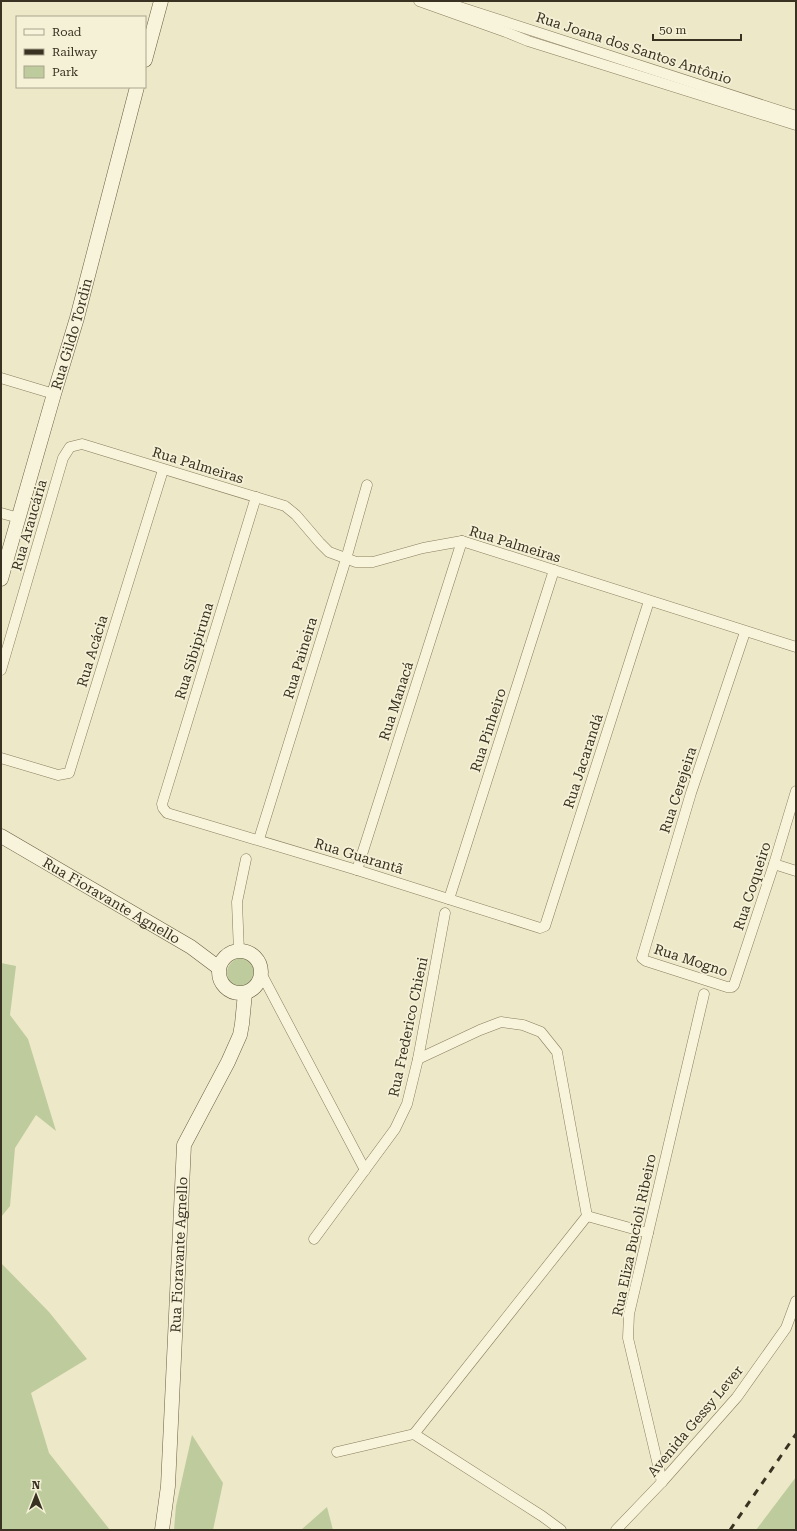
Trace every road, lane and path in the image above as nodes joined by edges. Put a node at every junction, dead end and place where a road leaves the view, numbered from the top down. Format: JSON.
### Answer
{"nodes":[{"id":1,"x":161,"y":1,"type":"edge"},
{"id":2,"x":419,"y":1,"type":"edge"},
{"id":3,"x":441,"y":1,"type":"edge"},
{"id":4,"x":146,"y":56,"type":"edge"},
{"id":5,"x":137,"y":88,"type":"edge"},
{"id":6,"x":796,"y":116,"type":"edge"},
{"id":7,"x":796,"y":125,"type":"edge"},
{"id":8,"x":1,"y":378,"type":"edge"},
{"id":9,"x":54,"y":394,"type":"junction"},
{"id":10,"x":63,"y":458,"type":"joint"},
{"id":11,"x":163,"y":470,"type":"junction"},
{"id":12,"x":367,"y":485,"type":"dead end"},
{"id":13,"x":256,"y":497,"type":"junction"},
{"id":14,"x":1,"y":513,"type":"edge"},
{"id":15,"x":19,"y":518,"type":"junction"},
{"id":16,"x":462,"y":541,"type":"junction"},
{"id":17,"x":346,"y":559,"type":"junction"},
{"id":18,"x":554,"y":570,"type":"junction"},
{"id":19,"x":1,"y":579,"type":"edge"},
{"id":20,"x":649,"y":601,"type":"junction"},
{"id":21,"x":745,"y":632,"type":"junction"},
{"id":22,"x":796,"y":647,"type":"edge"},
{"id":23,"x":1,"y":670,"type":"edge"},
{"id":24,"x":1,"y":758,"type":"edge"},
{"id":25,"x":796,"y":791,"type":"edge"},
{"id":26,"x":167,"y":813,"type":"joint"},
{"id":27,"x":1,"y":836,"type":"edge"},
{"id":28,"x":258,"y":839,"type":"junction"},
{"id":29,"x":246,"y":859,"type":"dead end"},
{"id":30,"x":774,"y":864,"type":"junction"},
{"id":31,"x":357,"y":870,"type":"junction"},
{"id":32,"x":796,"y":871,"type":"edge"},
{"id":33,"x":449,"y":898,"type":"junction"},
{"id":34,"x":445,"y":913,"type":"dead end"},
{"id":35,"x":543,"y":928,"type":"joint"},
{"id":36,"x":239,"y":952,"type":"junction"},
{"id":37,"x":642,"y":958,"type":"joint"},
{"id":38,"x":219,"y":968,"type":"junction"},
{"id":39,"x":261,"y":973,"type":"junction"},
{"id":40,"x":732,"y":987,"type":"joint"},
{"id":41,"x":245,"y":993,"type":"junction"},
{"id":42,"x":704,"y":994,"type":"dead end"},
{"id":43,"x":418,"y":1059,"type":"junction"},
{"id":44,"x":365,"y":1170,"type":"junction"},
{"id":45,"x":587,"y":1216,"type":"junction"},
{"id":46,"x":648,"y":1233,"type":"junction"},
{"id":47,"x":314,"y":1239,"type":"dead end"},
{"id":48,"x":796,"y":1301,"type":"edge"},
{"id":49,"x":414,"y":1434,"type":"junction"},
{"id":50,"x":337,"y":1452,"type":"dead end"},
{"id":51,"x":662,"y":1482,"type":"junction"},
{"id":52,"x":162,"y":1530,"type":"edge"},
{"id":53,"x":561,"y":1530,"type":"edge"},
{"id":54,"x":616,"y":1530,"type":"edge"}],
"edges":[{"from":1,"to":4,"type":"main road"},
{"from":2,"to":7,"type":"street"},
{"from":3,"to":6,"type":"street","name":"Rua Joana dos Santos Antônio"},
{"from":5,"to":9,"type":"main road","name":"Rua Gildo Tordin"},
{"from":8,"to":9,"type":"street"},
{"from":9,"to":15,"type":"main road","name":"Rua Gildo Tordin"},
{"from":10,"to":11,"type":"street","name":"Rua Palmeiras"},
{"from":10,"to":23,"type":"street","name":"Rua Araucária"},
{"from":11,"to":13,"type":"street","name":"Rua Palmeiras"},
{"from":11,"to":24,"type":"street","name":"Rua Acácia"},
{"from":12,"to":17,"type":"street","name":"Rua Paineira"},
{"from":13,"to":17,"type":"street","name":"Rua Palmeiras"},
{"from":13,"to":26,"type":"street","name":"Rua Sibipiruna"},
{"from":14,"to":15,"type":"street"},
{"from":15,"to":19,"type":"main road","name":"Rua Gildo Tordin"},
{"from":16,"to":17,"type":"street","name":"Rua Palmeiras"},
{"from":16,"to":18,"type":"street","name":"Rua Palmeiras"},
{"from":16,"to":31,"type":"street","name":"Rua Manacá"},
{"from":17,"to":28,"type":"street","name":"Rua Paineira"},
{"from":18,"to":20,"type":"street","name":"Rua Palmeiras"},
{"from":18,"to":33,"type":"street","name":"Rua Pinheiro"},
{"from":20,"to":21,"type":"street","name":"Rua Palmeiras"},
{"from":20,"to":35,"type":"street","name":"Rua Jacarandá"},
{"from":21,"to":22,"type":"street","name":"Rua Palmeiras"},
{"from":21,"to":37,"type":"street","name":"Rua Cerejeira"},
{"from":25,"to":30,"type":"street","name":"Rua Coqueiro"},
{"from":26,"to":28,"type":"street","name":"Rua Guarantã"},
{"from":27,"to":38,"type":"main road","name":"Rua Fioravante Agnello"},
{"from":28,"to":31,"type":"street","name":"Rua Guarantã"},
{"from":29,"to":36,"type":"street"},
{"from":30,"to":32,"type":"street"},
{"from":30,"to":40,"type":"street","name":"Rua Coqueiro"},
{"from":31,"to":33,"type":"street","name":"Rua Guarantã"},
{"from":33,"to":35,"type":"street","name":"Rua Guarantã"},
{"from":34,"to":43,"type":"street","name":"Rua Frederico Chieni"},
{"from":36,"to":38,"type":"main road"},
{"from":36,"to":39,"type":"main road"},
{"from":37,"to":40,"type":"street","name":"Rua Mogno"},
{"from":38,"to":41,"type":"main road"},
{"from":39,"to":41,"type":"main road"},
{"from":39,"to":44,"type":"street"},
{"from":41,"to":52,"type":"main road","name":"Rua Fioravante Agnello"},
{"from":42,"to":46,"type":"street","name":"Rua Eliza Bucioli Ribeiro"},
{"from":43,"to":44,"type":"street","name":"Rua Frederico Chieni"},
{"from":43,"to":45,"type":"street"},
{"from":44,"to":47,"type":"street","name":"Rua Frederico Chieni"},
{"from":45,"to":46,"type":"street"},
{"from":45,"to":49,"type":"street"},
{"from":46,"to":51,"type":"street","name":"Rua Eliza Bucioli Ribeiro"},
{"from":48,"to":51,"type":"street","name":"Avenida Gessy Lever"},
{"from":49,"to":50,"type":"street"},
{"from":49,"to":53,"type":"street"},
{"from":51,"to":54,"type":"street","name":"Avenida Gessy Lever"}]}
